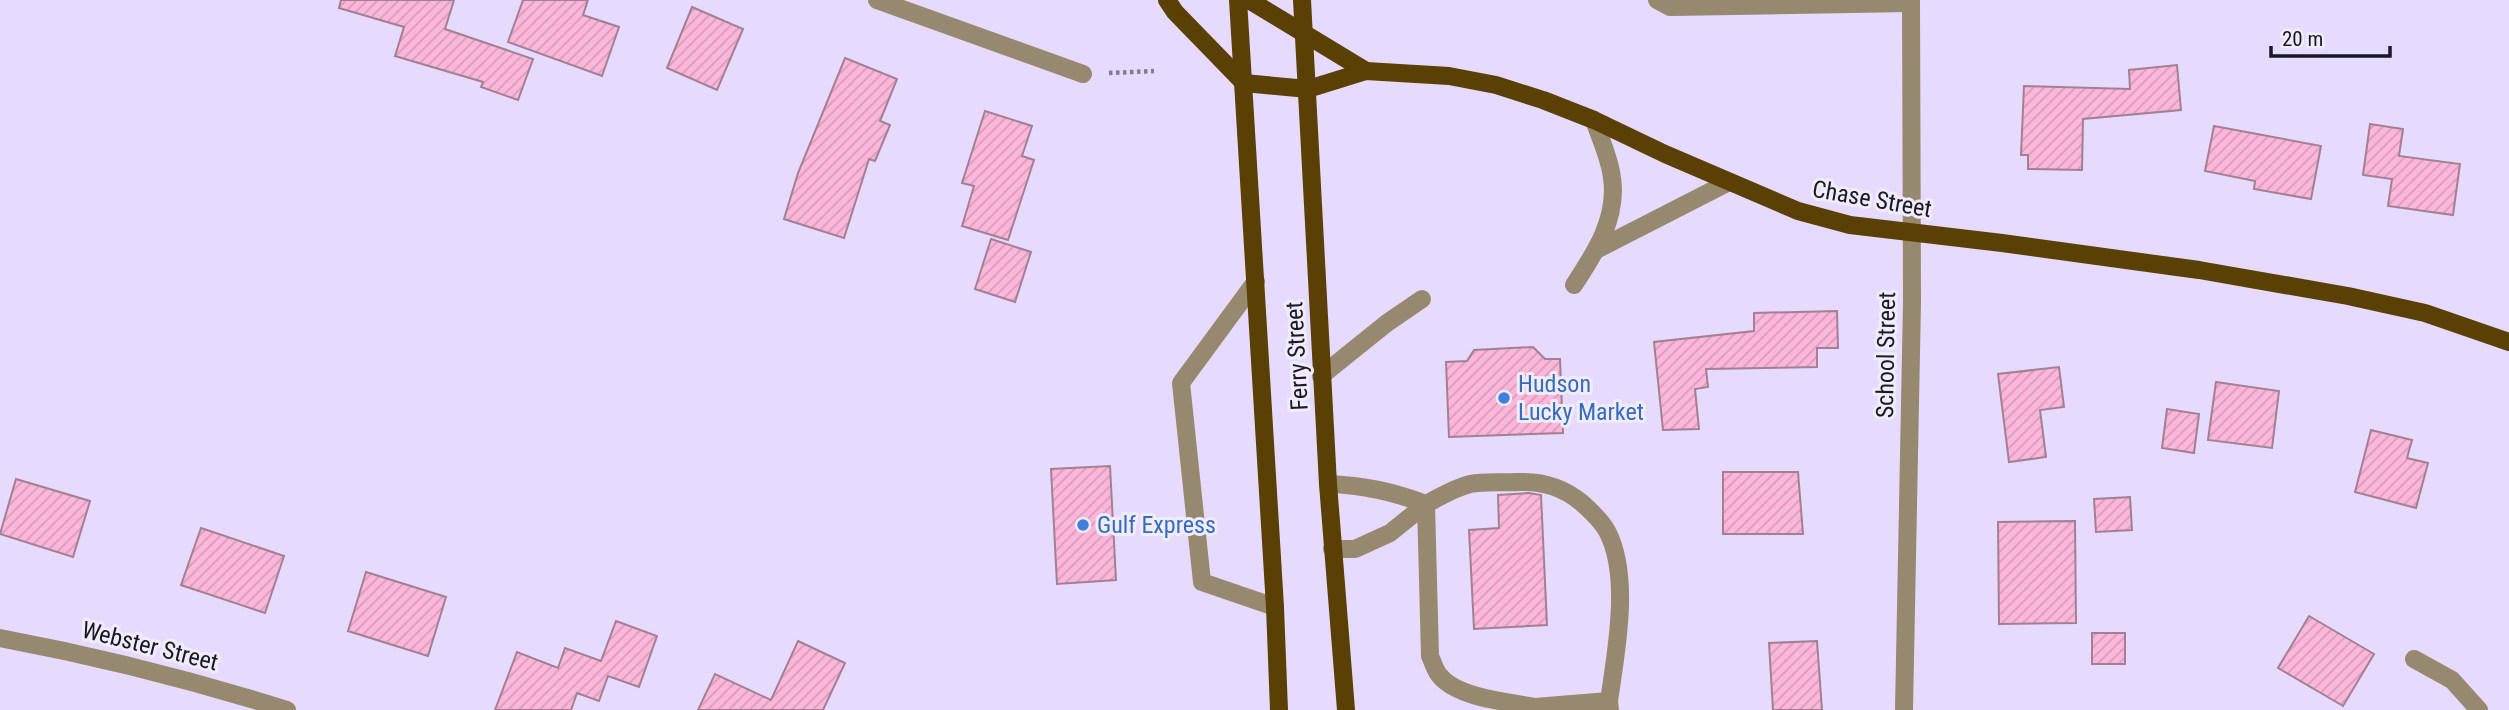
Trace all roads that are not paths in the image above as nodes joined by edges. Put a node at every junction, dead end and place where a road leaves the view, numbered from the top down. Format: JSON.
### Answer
{"nodes":[{"id":1,"x":877,"y":0,"type":"edge"},
{"id":2,"x":1167,"y":0,"type":"edge"},
{"id":3,"x":1238,"y":0,"type":"edge"},
{"id":4,"x":1249,"y":0,"type":"edge"},
{"id":5,"x":1302,"y":0,"type":"edge"},
{"id":6,"x":1657,"y":0,"type":"edge"},
{"id":7,"x":1911,"y":1,"type":"edge"},
{"id":8,"x":1304,"y":33,"type":"junction"},
{"id":9,"x":1366,"y":71,"type":"junction"},
{"id":10,"x":1083,"y":74,"type":"road end"},
{"id":11,"x":1244,"y":83,"type":"junction"},
{"id":12,"x":1308,"y":89,"type":"junction"},
{"id":13,"x":1594,"y":120,"type":"junction"},
{"id":14,"x":1728,"y":183,"type":"junction"},
{"id":15,"x":1912,"y":232,"type":"junction"},
{"id":16,"x":1598,"y":249,"type":"junction"},
{"id":17,"x":1256,"y":281,"type":"junction"},
{"id":18,"x":1574,"y":285,"type":"dead end"},
{"id":19,"x":1422,"y":299,"type":"dead end"},
{"id":20,"x":2509,"y":342,"type":"edge"},
{"id":21,"x":1321,"y":376,"type":"junction"},
{"id":22,"x":1328,"y":484,"type":"junction"},
{"id":23,"x":1426,"y":504,"type":"junction"},
{"id":24,"x":1332,"y":549,"type":"junction"},
{"id":25,"x":1275,"y":607,"type":"junction"},
{"id":26,"x":0,"y":638,"type":"edge"},
{"id":27,"x":2414,"y":659,"type":"dead end"},
{"id":28,"x":1610,"y":705,"type":"edge"},
{"id":29,"x":1535,"y":709,"type":"edge"},
{"id":30,"x":286,"y":710,"type":"edge"},
{"id":31,"x":1279,"y":710,"type":"edge"},
{"id":32,"x":1346,"y":710,"type":"edge"},
{"id":33,"x":1904,"y":710,"type":"edge"},
{"id":34,"x":2479,"y":710,"type":"edge"}],
"edges":[{"from":1,"to":10,"type":"street"},
{"from":2,"to":11,"type":"main road"},
{"from":3,"to":11,"type":"main road","name":"Ferry Street"},
{"from":4,"to":8,"type":"main road"},
{"from":5,"to":8,"type":"main road","name":"Ferry Street"},
{"from":6,"to":7,"type":"street"},
{"from":7,"to":15,"type":"street","name":"School Street"},
{"from":8,"to":9,"type":"main road"},
{"from":8,"to":12,"type":"main road","name":"Ferry Street"},
{"from":9,"to":12,"type":"main road","name":"Chase Street"},
{"from":9,"to":13,"type":"main road","name":"Chase Street"},
{"from":11,"to":12,"type":"main road","name":"Chase Street"},
{"from":11,"to":17,"type":"main road","name":"Ferry Street"},
{"from":12,"to":21,"type":"main road","name":"Ferry Street"},
{"from":13,"to":14,"type":"main road","name":"Chase Street"},
{"from":13,"to":16,"type":"street"},
{"from":14,"to":15,"type":"main road","name":"Chase Street"},
{"from":14,"to":16,"type":"street"},
{"from":15,"to":20,"type":"main road","name":"Chase Street"},
{"from":15,"to":33,"type":"street","name":"School Street"},
{"from":16,"to":18,"type":"street"},
{"from":17,"to":25,"type":"main road","name":"Ferry Street"},
{"from":17,"to":25,"type":"street"},
{"from":19,"to":21,"type":"street"},
{"from":21,"to":22,"type":"main road","name":"Ferry Street"},
{"from":22,"to":23,"type":"street"},
{"from":22,"to":24,"type":"main road","name":"Ferry Street"},
{"from":23,"to":24,"type":"street"},
{"from":23,"to":28,"type":"street"},
{"from":23,"to":29,"type":"street"},
{"from":24,"to":32,"type":"main road","name":"Ferry Street"},
{"from":25,"to":31,"type":"main road","name":"Ferry Street"},
{"from":26,"to":30,"type":"street","name":"Webster Street"},
{"from":27,"to":34,"type":"street"},
{"from":28,"to":29,"type":"street"}]}
